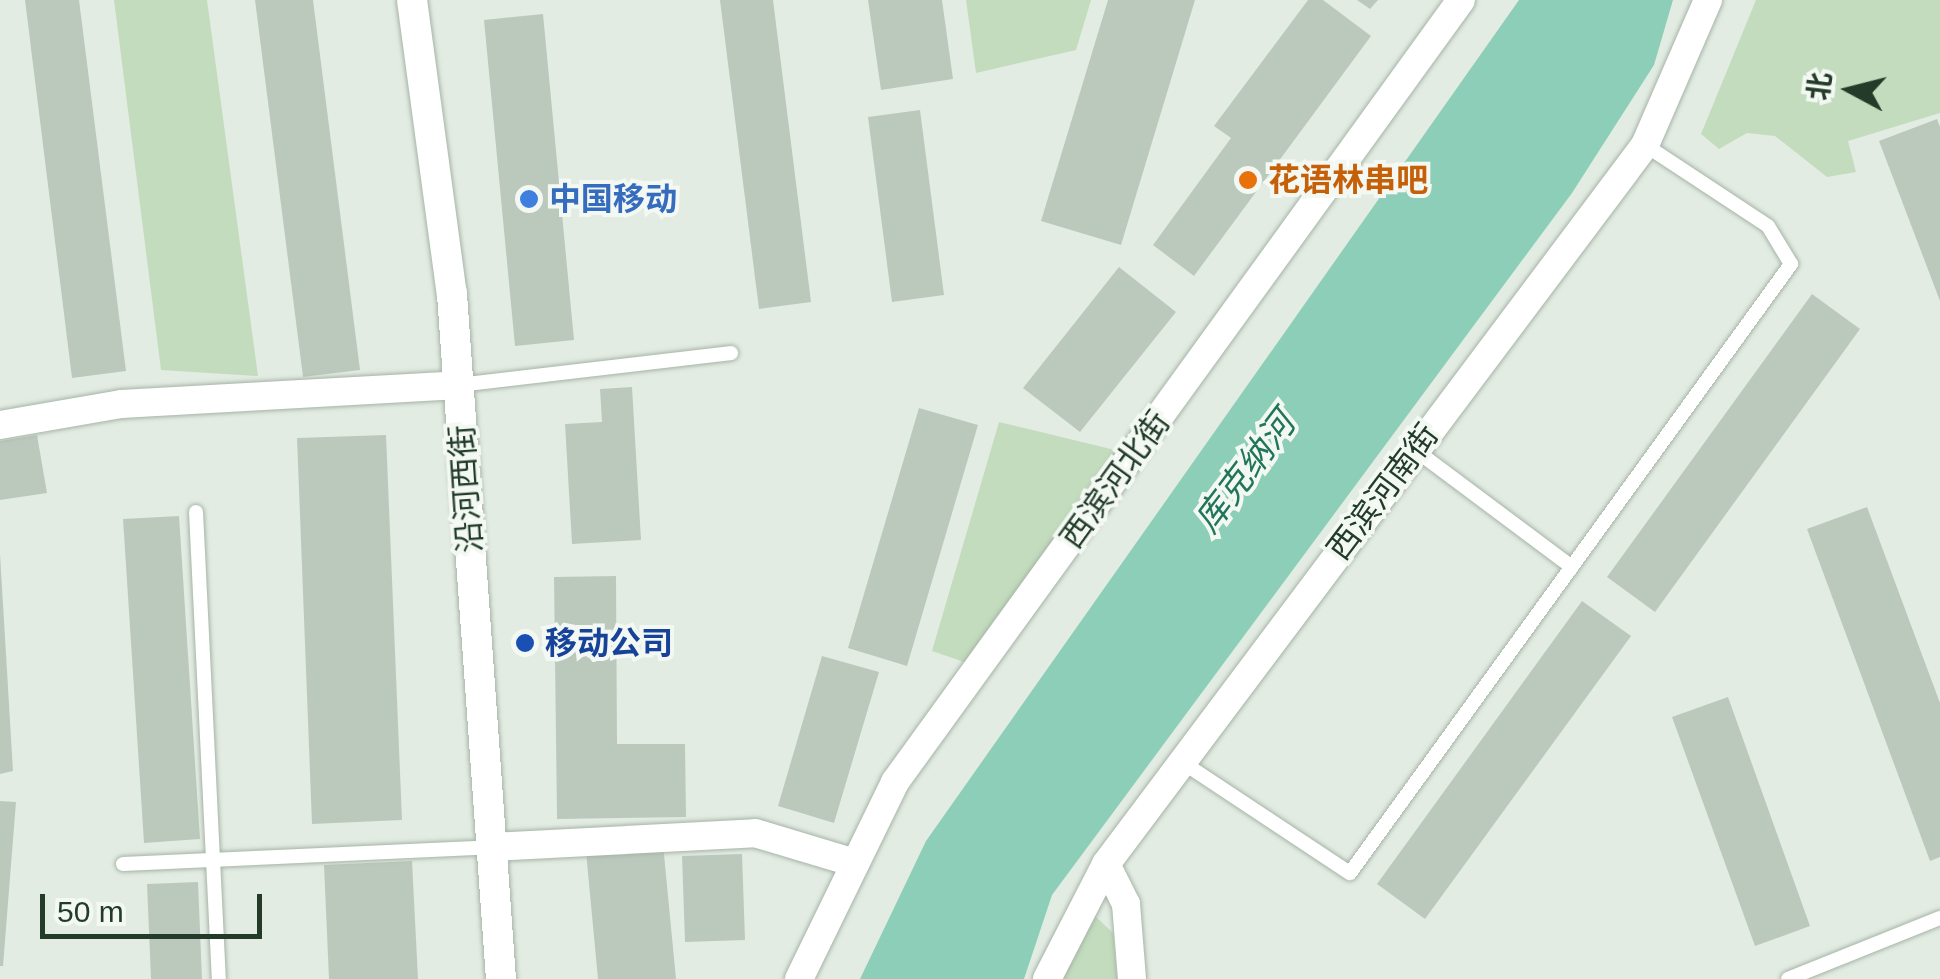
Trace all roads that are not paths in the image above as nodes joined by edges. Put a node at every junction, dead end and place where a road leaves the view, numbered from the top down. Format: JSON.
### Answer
{"nodes":[{"id":1,"x":412,"y":0,"type":"edge"},
{"id":2,"x":1461,"y":0,"type":"edge"},
{"id":3,"x":1708,"y":0,"type":"edge"},
{"id":4,"x":1645,"y":145,"type":"junction"},
{"id":5,"x":731,"y":354,"type":"dead end"},
{"id":6,"x":458,"y":385,"type":"junction"},
{"id":7,"x":0,"y":425,"type":"edge"},
{"id":8,"x":1414,"y":449,"type":"junction"},
{"id":9,"x":196,"y":512,"type":"dead end"},
{"id":10,"x":1572,"y":566,"type":"junction"},
{"id":11,"x":1182,"y":762,"type":"junction"},
{"id":12,"x":492,"y":847,"type":"junction"},
{"id":13,"x":214,"y":860,"type":"junction"},
{"id":14,"x":123,"y":864,"type":"dead end"},
{"id":15,"x":855,"y":864,"type":"junction"},
{"id":16,"x":1106,"y":864,"type":"junction"},
{"id":17,"x":1940,"y":918,"type":"edge"},
{"id":18,"x":220,"y":979,"type":"edge"},
{"id":19,"x":501,"y":979,"type":"edge"},
{"id":20,"x":799,"y":979,"type":"edge"},
{"id":21,"x":1047,"y":979,"type":"edge"},
{"id":22,"x":1132,"y":979,"type":"edge"},
{"id":23,"x":1788,"y":979,"type":"edge"}],
"edges":[{"from":1,"to":6,"type":"street","name":"沿河西街"},
{"from":2,"to":15,"type":"street","name":"西滨河北街"},
{"from":3,"to":4,"type":"street","name":"西滨河南街"},
{"from":4,"to":8,"type":"street","name":"西滨河南街"},
{"from":4,"to":10,"type":"lane"},
{"from":5,"to":6,"type":"lane"},
{"from":6,"to":7,"type":"street"},
{"from":6,"to":12,"type":"street","name":"沿河西街"},
{"from":8,"to":10,"type":"lane"},
{"from":8,"to":11,"type":"street","name":"西滨河南街"},
{"from":9,"to":13,"type":"lane"},
{"from":10,"to":11,"type":"lane"},
{"from":11,"to":16,"type":"street","name":"西滨河南街"},
{"from":12,"to":13,"type":"lane"},
{"from":12,"to":15,"type":"street"},
{"from":12,"to":19,"type":"street","name":"沿河西街"},
{"from":13,"to":14,"type":"lane"},
{"from":13,"to":18,"type":"lane"},
{"from":15,"to":20,"type":"street","name":"西滨河北街"},
{"from":16,"to":21,"type":"street","name":"西滨河南街"},
{"from":16,"to":22,"type":"street"},
{"from":17,"to":23,"type":"lane"}]}
